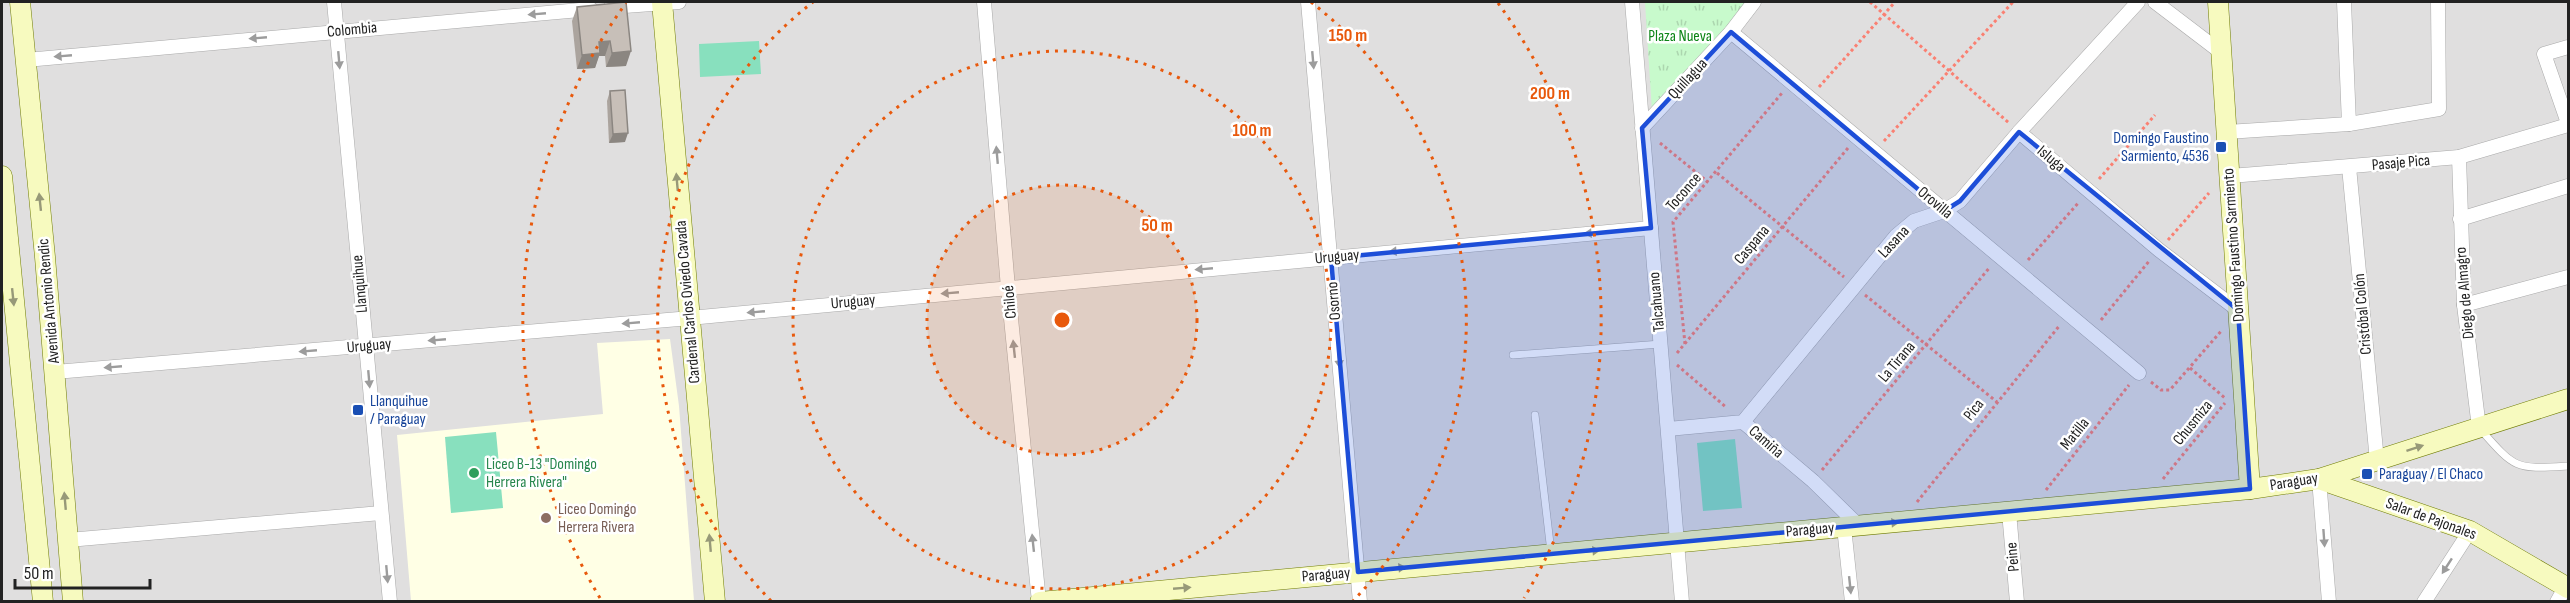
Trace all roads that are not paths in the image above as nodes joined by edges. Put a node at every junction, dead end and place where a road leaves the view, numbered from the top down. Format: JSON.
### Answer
{"nodes":[{"id":1,"x":20,"y":2,"type":"edge"},
{"id":2,"x":334,"y":2,"type":"edge"},
{"id":3,"x":667,"y":2,"type":"edge"},
{"id":4,"x":984,"y":2,"type":"edge"},
{"id":5,"x":1308,"y":2,"type":"edge"},
{"id":6,"x":1632,"y":2,"type":"edge"},
{"id":7,"x":1754,"y":2,"type":"edge"},
{"id":8,"x":2138,"y":2,"type":"edge"},
{"id":9,"x":2155,"y":2,"type":"edge"},
{"id":10,"x":2218,"y":2,"type":"edge"},
{"id":11,"x":2344,"y":2,"type":"edge"},
{"id":12,"x":2438,"y":2,"type":"edge"},
{"id":13,"x":337,"y":31,"type":"junction"},
{"id":14,"x":1731,"y":32,"type":"junction"},
{"id":15,"x":2568,"y":47,"type":"edge"},
{"id":16,"x":2222,"y":52,"type":"junction"},
{"id":17,"x":26,"y":60,"type":"junction"},
{"id":18,"x":2349,"y":124,"type":"junction"},
{"id":19,"x":2568,"y":124,"type":"edge"},
{"id":20,"x":1642,"y":128,"type":"junction"},
{"id":21,"x":2019,"y":132,"type":"junction"},
{"id":22,"x":2227,"y":132,"type":"junction"},
{"id":23,"x":2459,"y":157,"type":"junction"},
{"id":24,"x":2349,"y":167,"type":"junction"},
{"id":25,"x":2,"y":176,"type":"edge"},
{"id":26,"x":2230,"y":176,"type":"junction"},
{"id":27,"x":2568,"y":186,"type":"edge"},
{"id":28,"x":1944,"y":211,"type":"junction"},
{"id":29,"x":2460,"y":219,"type":"junction"},
{"id":30,"x":1651,"y":228,"type":"junction"},
{"id":31,"x":1331,"y":258,"type":"junction"},
{"id":32,"x":2568,"y":277,"type":"edge"},
{"id":33,"x":1008,"y":288,"type":"junction"},
{"id":34,"x":2464,"y":305,"type":"junction"},
{"id":35,"x":2238,"y":310,"type":"junction"},
{"id":36,"x":689,"y":318,"type":"junction"},
{"id":37,"x":1661,"y":344,"type":"junction"},
{"id":38,"x":366,"y":346,"type":"junction"},
{"id":39,"x":1513,"y":356,"type":"dead end"},
{"id":40,"x":55,"y":372,"type":"junction"},
{"id":41,"x":2139,"y":373,"type":"road end"},
{"id":42,"x":2568,"y":399,"type":"edge"},
{"id":43,"x":1535,"y":415,"type":"dead end"},
{"id":44,"x":1743,"y":422,"type":"junction"},
{"id":45,"x":2479,"y":428,"type":"junction"},
{"id":46,"x":1668,"y":429,"type":"junction"},
{"id":47,"x":2377,"y":460,"type":"junction"},
{"id":48,"x":2568,"y":466,"type":"edge"},
{"id":49,"x":2319,"y":479,"type":"junction"},
{"id":50,"x":2250,"y":489,"type":"junction"},
{"id":51,"x":2010,"y":512,"type":"junction"},
{"id":52,"x":381,"y":513,"type":"junction"},
{"id":53,"x":1851,"y":526,"type":"junction"},
{"id":54,"x":2470,"y":531,"type":"junction"},
{"id":55,"x":68,"y":540,"type":"junction"},
{"id":56,"x":1677,"y":543,"type":"junction"},
{"id":57,"x":1551,"y":554,"type":"junction"},
{"id":58,"x":1358,"y":572,"type":"junction"},
{"id":59,"x":2564,"y":592,"type":"edge"},
{"id":60,"x":43,"y":602,"type":"edge"},
{"id":61,"x":73,"y":602,"type":"edge"},
{"id":62,"x":390,"y":602,"type":"edge"},
{"id":63,"x":715,"y":602,"type":"edge"},
{"id":64,"x":1040,"y":602,"type":"edge"},
{"id":65,"x":1360,"y":602,"type":"edge"},
{"id":66,"x":1682,"y":602,"type":"edge"},
{"id":67,"x":1852,"y":602,"type":"edge"},
{"id":68,"x":2017,"y":602,"type":"edge"},
{"id":69,"x":2329,"y":602,"type":"edge"},
{"id":70,"x":2424,"y":602,"type":"edge"}],
"edges":[{"from":1,"to":17,"type":"street","name":"Avenida Antonio Rendic"},
{"from":2,"to":13,"type":"street","name":"Llanquihue"},
{"from":3,"to":13,"type":"street","name":"Colombia","one_way":true},
{"from":36,"to":3,"type":"street","name":"Cardenal Carlos Oviedo Cavada","one_way":true},
{"from":33,"to":4,"type":"street","name":"Chiloé","one_way":true},
{"from":5,"to":31,"type":"street","name":"Osorno","one_way":true},
{"from":6,"to":20,"type":"street","name":"Talcahuano"},
{"from":7,"to":14,"type":"street","name":"Quillagua"},
{"from":8,"to":21,"type":"street","name":"Lasana"},
{"from":9,"to":16,"type":"street"},
{"from":10,"to":16,"type":"street","name":"Domingo Faustino Sarmiento"},
{"from":11,"to":18,"type":"street"},
{"from":12,"to":18,"type":"street"},
{"from":13,"to":17,"type":"street","name":"Colombia","one_way":true},
{"from":13,"to":38,"type":"street","name":"Llanquihue","one_way":true},
{"from":14,"to":20,"type":"street","name":"Quillagua"},
{"from":14,"to":28,"type":"street","name":"Orovilla"},
{"from":15,"to":19,"type":"street"},
{"from":16,"to":22,"type":"street","name":"Domingo Faustino Sarmiento"},
{"from":40,"to":17,"type":"street","name":"Avenida Antonio Rendic","one_way":true},
{"from":18,"to":22,"type":"street"},
{"from":19,"to":23,"type":"street","name":"Pasaje Pica"},
{"from":20,"to":30,"type":"street","name":"Talcahuano"},
{"from":21,"to":28,"type":"street","name":"Lasana"},
{"from":21,"to":35,"type":"street","name":"Isluga"},
{"from":22,"to":26,"type":"street","name":"Domingo Faustino Sarmiento"},
{"from":23,"to":24,"type":"street","name":"Pasaje Pica"},
{"from":23,"to":29,"type":"street","name":"Diego de Almagro"},
{"from":24,"to":26,"type":"street","name":"Pasaje Pica"},
{"from":24,"to":47,"type":"street","name":"Cristóbal Colón"},
{"from":25,"to":60,"type":"street","one_way":true},
{"from":26,"to":35,"type":"street","name":"Domingo Faustino Sarmiento"},
{"from":27,"to":29,"type":"street"},
{"from":28,"to":41,"type":"street","name":"Orovilla"},
{"from":28,"to":44,"type":"street","name":"Lasana"},
{"from":29,"to":34,"type":"street","name":"Diego de Almagro"},
{"from":30,"to":31,"type":"street","name":"Uruguay","one_way":true},
{"from":30,"to":37,"type":"street","name":"Talcahuano"},
{"from":31,"to":33,"type":"street","name":"Uruguay","one_way":true},
{"from":31,"to":58,"type":"street","name":"Osorno","one_way":true},
{"from":32,"to":34,"type":"street"},
{"from":33,"to":36,"type":"street","name":"Uruguay","one_way":true},
{"from":64,"to":33,"type":"street","name":"Chiloé","one_way":true},
{"from":34,"to":45,"type":"street","name":"Diego de Almagro"},
{"from":35,"to":50,"type":"street","name":"Domingo Faustino Sarmiento"},
{"from":36,"to":38,"type":"street","name":"Uruguay","one_way":true},
{"from":63,"to":36,"type":"street","name":"Cardenal Carlos Oviedo Cavada","one_way":true},
{"from":37,"to":39,"type":"lane"},
{"from":37,"to":46,"type":"street","name":"Talcahuano"},
{"from":38,"to":40,"type":"street","name":"Uruguay","one_way":true},
{"from":38,"to":52,"type":"street","name":"Llanquihue","one_way":true},
{"from":55,"to":40,"type":"street","name":"Avenida Antonio Rendic","one_way":true},
{"from":42,"to":45,"type":"street","name":"Paraguay"},
{"from":43,"to":57,"type":"lane"},
{"from":44,"to":46,"type":"street"},
{"from":44,"to":53,"type":"street","name":"Camiña"},
{"from":47,"to":45,"type":"street","name":"Paraguay","one_way":true},
{"from":45,"to":48,"type":"lane"},
{"from":46,"to":56,"type":"street","name":"Talcahuano"},
{"from":47,"to":49,"type":"street","name":"Paraguay"},
{"from":49,"to":50,"type":"street","name":"Paraguay"},
{"from":49,"to":54,"type":"street","name":"Salar de Pajonales"},
{"from":49,"to":69,"type":"street","one_way":true},
{"from":50,"to":51,"type":"street","name":"Paraguay"},
{"from":53,"to":51,"type":"street","name":"Paraguay","one_way":true},
{"from":51,"to":68,"type":"street","name":"Peine"},
{"from":52,"to":55,"type":"street"},
{"from":52,"to":62,"type":"street","name":"Llanquihue","one_way":true},
{"from":53,"to":56,"type":"street","name":"Paraguay"},
{"from":53,"to":67,"type":"street","one_way":true},
{"from":54,"to":59,"type":"street","name":"Salar de Pajonales"},
{"from":54,"to":70,"type":"street","one_way":true},
{"from":55,"to":61,"type":"street","name":"Avenida Antonio Rendic"},
{"from":57,"to":56,"type":"street","name":"Paraguay","one_way":true},
{"from":56,"to":66,"type":"street","name":"Talcahuano"},
{"from":58,"to":57,"type":"street","name":"Paraguay","one_way":true},
{"from":64,"to":58,"type":"street","name":"Paraguay","one_way":true},
{"from":58,"to":65,"type":"street","name":"Osorno"}]}
